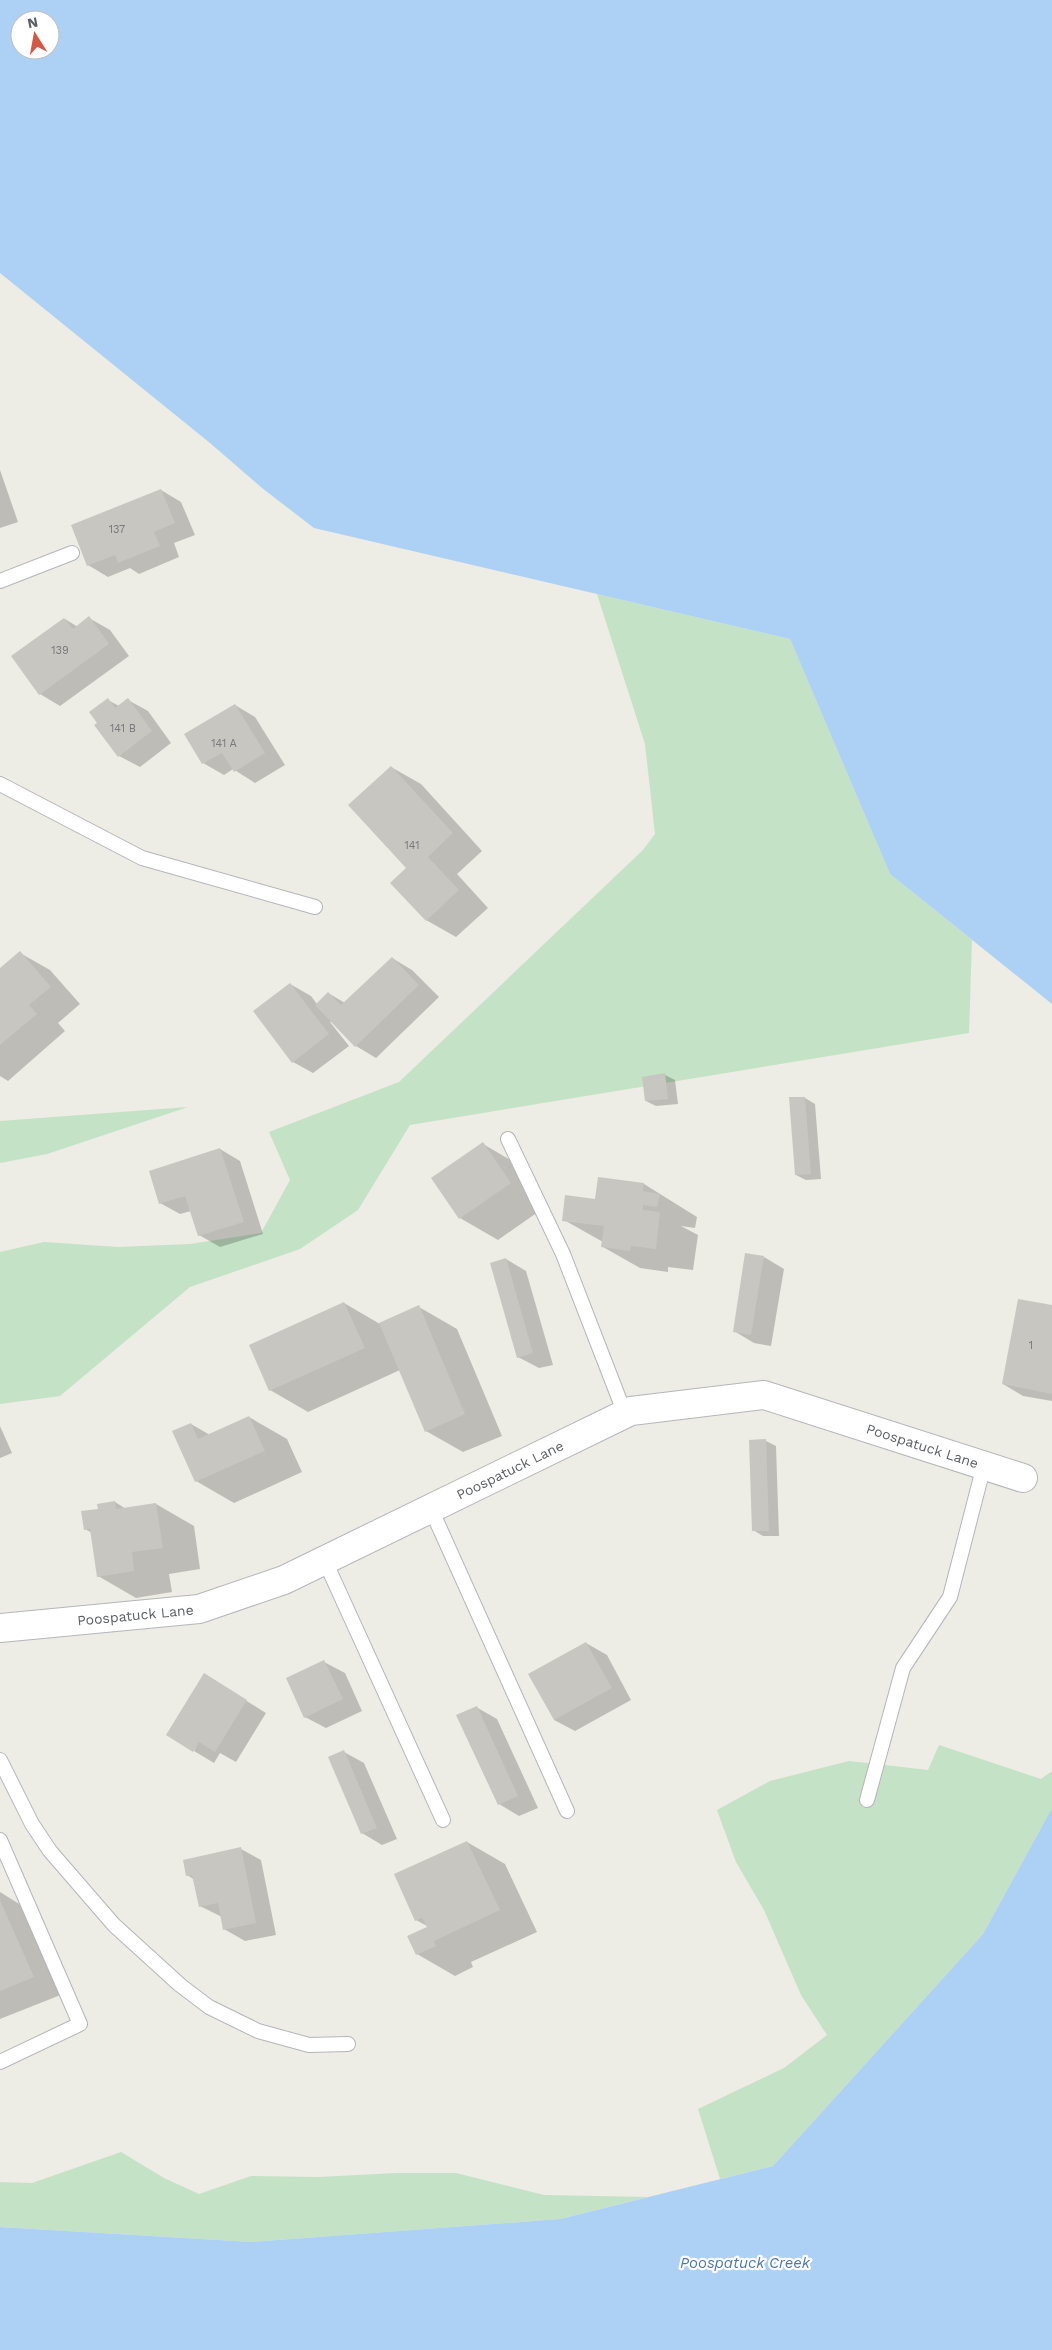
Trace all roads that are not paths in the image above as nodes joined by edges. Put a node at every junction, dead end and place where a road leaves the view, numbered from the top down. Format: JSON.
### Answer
{"nodes":[{"id":1,"x":72,"y":553,"type":"dead end"},
{"id":2,"x":0,"y":581,"type":"edge"},
{"id":3,"x":0,"y":784,"type":"edge"},
{"id":4,"x":315,"y":907,"type":"dead end"},
{"id":5,"x":508,"y":1139,"type":"dead end"},
{"id":6,"x":625,"y":1414,"type":"junction"},
{"id":7,"x":984,"y":1465,"type":"junction"},
{"id":8,"x":1023,"y":1478,"type":"dead end"},
{"id":9,"x":431,"y":1509,"type":"junction"},
{"id":10,"x":325,"y":1561,"type":"junction"},
{"id":11,"x":0,"y":1628,"type":"edge"},
{"id":12,"x":0,"y":1760,"type":"edge"},
{"id":13,"x":867,"y":1800,"type":"dead end"},
{"id":14,"x":568,"y":1811,"type":"dead end"},
{"id":15,"x":443,"y":1820,"type":"dead end"},
{"id":16,"x":0,"y":1840,"type":"edge"},
{"id":17,"x":348,"y":2044,"type":"dead end"},
{"id":18,"x":0,"y":2062,"type":"edge"}],
"edges":[{"from":1,"to":2,"type":"lane"},
{"from":3,"to":4,"type":"lane"},
{"from":5,"to":6,"type":"lane"},
{"from":6,"to":7,"type":"street","name":"Poospatuck Lane"},
{"from":6,"to":9,"type":"street","name":"Poospatuck Lane"},
{"from":7,"to":8,"type":"street","name":"Poospatuck Lane"},
{"from":7,"to":13,"type":"lane"},
{"from":9,"to":10,"type":"street","name":"Poospatuck Lane"},
{"from":9,"to":14,"type":"lane"},
{"from":10,"to":11,"type":"street","name":"Poospatuck Lane"},
{"from":10,"to":15,"type":"lane"},
{"from":12,"to":17,"type":"lane"},
{"from":16,"to":18,"type":"lane"}]}
